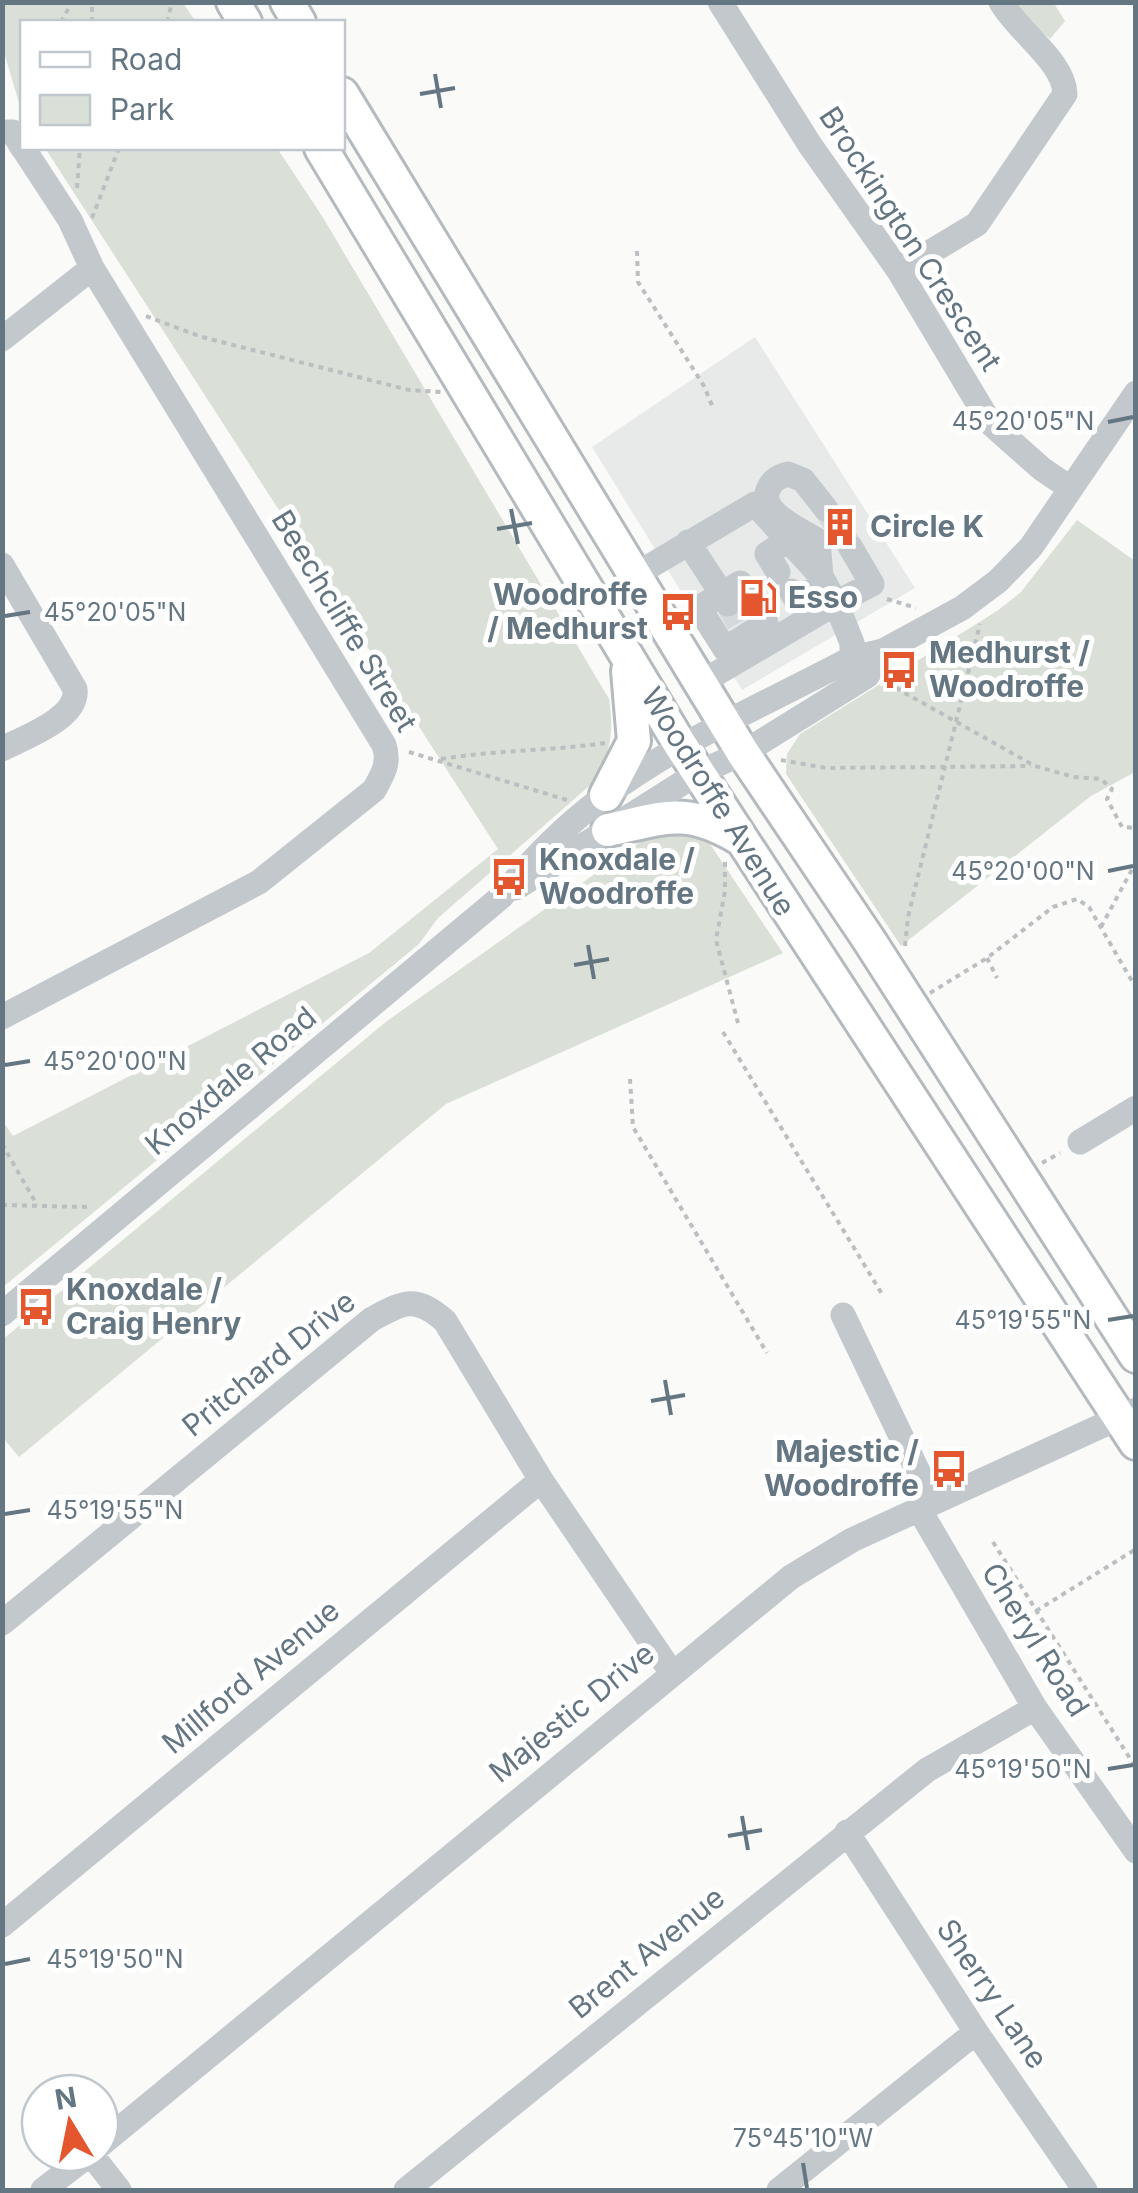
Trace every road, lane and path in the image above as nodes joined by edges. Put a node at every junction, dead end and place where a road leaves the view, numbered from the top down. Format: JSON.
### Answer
{"nodes":[{"id":1,"x":720,"y":2,"type":"edge"},
{"id":2,"x":1001,"y":2,"type":"edge"},
{"id":3,"x":345,"y":99,"type":"edge"},
{"id":4,"x":25,"y":150,"type":"edge"},
{"id":5,"x":80,"y":150,"type":"edge"},
{"id":6,"x":118,"y":150,"type":"edge"},
{"id":7,"x":322,"y":150,"type":"edge"},
{"id":8,"x":70,"y":220,"type":"junction"},
{"id":9,"x":637,"y":252,"type":"dead end"},
{"id":10,"x":87,"y":256,"type":"junction"},
{"id":11,"x":899,"y":270,"type":"junction"},
{"id":12,"x":114,"y":304,"type":"junction"},
{"id":13,"x":2,"y":339,"type":"edge"},
{"id":14,"x":1136,"y":393,"type":"edge"},
{"id":15,"x":470,"y":394,"type":"junction"},
{"id":16,"x":712,"y":408,"type":"dead end"},
{"id":17,"x":1070,"y":488,"type":"junction"},
{"id":18,"x":826,"y":509,"type":"tunnel mouth"},
{"id":19,"x":788,"y":540,"type":"junction"},
{"id":20,"x":688,"y":542,"type":"junction"},
{"id":21,"x":852,"y":548,"type":"tunnel mouth"},
{"id":22,"x":2,"y":566,"type":"edge"},
{"id":23,"x":635,"y":575,"type":"junction"},
{"id":24,"x":872,"y":584,"type":"junction"},
{"id":25,"x":827,"y":588,"type":"junction"},
{"id":26,"x":916,"y":608,"type":"dead end"},
{"id":27,"x":982,"y":614,"type":"dead end"},
{"id":28,"x":742,"y":616,"type":"junction"},
{"id":29,"x":882,"y":651,"type":"junction"},
{"id":30,"x":626,"y":656,"type":"junction"},
{"id":31,"x":852,"y":658,"type":"junction"},
{"id":32,"x":877,"y":677,"type":"dead end"},
{"id":33,"x":702,"y":682,"type":"junction"},
{"id":34,"x":958,"y":721,"type":"junction"},
{"id":35,"x":734,"y":739,"type":"junction"},
{"id":36,"x":620,"y":741,"type":"dead end"},
{"id":37,"x":384,"y":745,"type":"junction"},
{"id":38,"x":2,"y":749,"type":"edge"},
{"id":39,"x":436,"y":760,"type":"junction"},
{"id":40,"x":690,"y":760,"type":"junction"},
{"id":41,"x":780,"y":760,"type":"dead end"},
{"id":42,"x":1035,"y":766,"type":"junction"},
{"id":43,"x":945,"y":769,"type":"junction"},
{"id":44,"x":606,"y":795,"type":"junction"},
{"id":45,"x":593,"y":823,"type":"junction"},
{"id":46,"x":1136,"y":828,"type":"edge"},
{"id":47,"x":734,"y":847,"type":"junction"},
{"id":48,"x":1136,"y":862,"type":"edge"},
{"id":49,"x":1101,"y":927,"type":"junction"},
{"id":50,"x":987,"y":958,"type":"junction"},
{"id":51,"x":903,"y":960,"type":"dead end"},
{"id":52,"x":997,"y":978,"type":"dead end"},
{"id":53,"x":1136,"y":988,"type":"edge"},
{"id":54,"x":926,"y":996,"type":"dead end"},
{"id":55,"x":2,"y":1017,"type":"edge"},
{"id":56,"x":738,"y":1023,"type":"dead end"},
{"id":57,"x":723,"y":1032,"type":"dead end"},
{"id":58,"x":630,"y":1080,"type":"dead end"},
{"id":59,"x":1136,"y":1108,"type":"edge"},
{"id":60,"x":1080,"y":1142,"type":"joint"},
{"id":61,"x":2,"y":1144,"type":"edge"},
{"id":62,"x":1038,"y":1166,"type":"dead end"},
{"id":63,"x":2,"y":1205,"type":"edge"},
{"id":64,"x":37,"y":1206,"type":"junction"},
{"id":65,"x":88,"y":1207,"type":"dead end"},
{"id":66,"x":882,"y":1294,"type":"dead end"},
{"id":67,"x":2,"y":1314,"type":"edge"},
{"id":68,"x":842,"y":1315,"type":"dead end"},
{"id":69,"x":767,"y":1353,"type":"dead end"},
{"id":70,"x":1136,"y":1356,"type":"edge"},
{"id":71,"x":1130,"y":1424,"type":"edge"},
{"id":72,"x":541,"y":1480,"type":"junction"},
{"id":73,"x":926,"y":1506,"type":"junction"},
{"id":74,"x":993,"y":1542,"type":"dead end"},
{"id":75,"x":1136,"y":1549,"type":"edge"},
{"id":76,"x":1036,"y":1611,"type":"junction"},
{"id":77,"x":2,"y":1623,"type":"edge"},
{"id":78,"x":672,"y":1673,"type":"junction"},
{"id":79,"x":1036,"y":1708,"type":"junction"},
{"id":80,"x":1136,"y":1768,"type":"edge"},
{"id":81,"x":847,"y":1832,"type":"junction"},
{"id":82,"x":1136,"y":1851,"type":"edge"},
{"id":83,"x":2,"y":1925,"type":"edge"},
{"id":84,"x":976,"y":2032,"type":"junction"},
{"id":85,"x":120,"y":2128,"type":"edge"},
{"id":86,"x":65,"y":2173,"type":"edge"},
{"id":87,"x":43,"y":2190,"type":"edge"},
{"id":88,"x":406,"y":2190,"type":"edge"},
{"id":89,"x":780,"y":2190,"type":"edge"},
{"id":90,"x":1085,"y":2190,"type":"edge"}],
"edges":[{"from":1,"to":11,"type":"street","name":"Brockington Crescent"},
{"from":2,"to":11,"type":"street"},
{"from":3,"to":23,"type":"main road","name":"Woodroffe Avenue"},
{"from":4,"to":8,"type":"street","name":"Beechcliffe Street"},
{"from":5,"to":8,"type":"path"},
{"from":6,"to":10,"type":"path"},
{"from":7,"to":15,"type":"main road","name":"Woodroffe Avenue"},
{"from":8,"to":10,"type":"street","name":"Beechcliffe Street"},
{"from":9,"to":16,"type":"path"},
{"from":10,"to":12,"type":"street","name":"Beechcliffe Street"},
{"from":10,"to":13,"type":"street"},
{"from":11,"to":17,"type":"street","name":"Brockington Crescent"},
{"from":12,"to":15,"type":"path"},
{"from":12,"to":37,"type":"street","name":"Beechcliffe Street"},
{"from":14,"to":17,"type":"street"},
{"from":15,"to":30,"type":"main road","name":"Woodroffe Avenue"},
{"from":17,"to":29,"type":"street"},
{"from":18,"to":25,"type":"street"},
{"from":19,"to":20,"type":"street"},
{"from":19,"to":25,"type":"street"},
{"from":19,"to":25,"type":"street"},
{"from":20,"to":23,"type":"street"},
{"from":20,"to":28,"type":"street"},
{"from":21,"to":24,"type":"street"},
{"from":22,"to":38,"type":"street"},
{"from":23,"to":33,"type":"main road","name":"Woodroffe Avenue"},
{"from":24,"to":25,"type":"street"},
{"from":24,"to":26,"type":"path"},
{"from":25,"to":28,"type":"street"},
{"from":25,"to":31,"type":"street"},
{"from":27,"to":34,"type":"path"},
{"from":28,"to":33,"type":"street"},
{"from":29,"to":31,"type":"street"},
{"from":29,"to":35,"type":"street"},
{"from":30,"to":40,"type":"main road","name":"Woodroffe Avenue"},
{"from":30,"to":44,"type":"main road"},
{"from":31,"to":35,"type":"street"},
{"from":32,"to":34,"type":"path"},
{"from":33,"to":35,"type":"main road","name":"Woodroffe Avenue"},
{"from":34,"to":42,"type":"path"},
{"from":34,"to":43,"type":"path"},
{"from":35,"to":40,"type":"street","name":"Knoxdale Road"},
{"from":35,"to":70,"type":"main road","name":"Woodroffe Avenue"},
{"from":36,"to":39,"type":"path"},
{"from":37,"to":39,"type":"path"},
{"from":37,"to":55,"type":"street","name":"Beechcliffe Street"},
{"from":39,"to":45,"type":"path"},
{"from":40,"to":44,"type":"street","name":"Knoxdale Road"},
{"from":40,"to":45,"type":"street","name":"Knoxdale Road"},
{"from":40,"to":47,"type":"main road","name":"Woodroffe Avenue"},
{"from":41,"to":43,"type":"path"},
{"from":42,"to":43,"type":"path"},
{"from":42,"to":46,"type":"path"},
{"from":43,"to":51,"type":"path"},
{"from":44,"to":45,"type":"street","name":"Knoxdale Road"},
{"from":45,"to":47,"type":"main road"},
{"from":45,"to":67,"type":"street","name":"Knoxdale Road"},
{"from":47,"to":56,"type":"path"},
{"from":47,"to":71,"type":"main road","name":"Woodroffe Avenue"},
{"from":48,"to":49,"type":"path"},
{"from":49,"to":50,"type":"path"},
{"from":49,"to":53,"type":"path"},
{"from":50,"to":52,"type":"path"},
{"from":50,"to":54,"type":"path"},
{"from":57,"to":66,"type":"path"},
{"from":58,"to":69,"type":"path"},
{"from":59,"to":60,"type":"street"},
{"from":60,"to":62,"type":"path"},
{"from":61,"to":64,"type":"path"},
{"from":63,"to":64,"type":"path"},
{"from":64,"to":65,"type":"path"},
{"from":68,"to":73,"type":"street","name":"Cheryl Road"},
{"from":71,"to":73,"type":"street","name":"Majestic Drive"},
{"from":72,"to":77,"type":"street","name":"Pritchard Drive"},
{"from":72,"to":78,"type":"street","name":"Pritchard Drive"},
{"from":72,"to":83,"type":"street","name":"Millford Avenue"},
{"from":73,"to":78,"type":"street","name":"Majestic Drive"},
{"from":73,"to":79,"type":"street","name":"Cheryl Road"},
{"from":74,"to":76,"type":"path"},
{"from":75,"to":76,"type":"path"},
{"from":76,"to":80,"type":"path"},
{"from":78,"to":85,"type":"street","name":"Majestic Drive"},
{"from":79,"to":81,"type":"street","name":"Brent Avenue"},
{"from":79,"to":82,"type":"street","name":"Cheryl Road"},
{"from":81,"to":84,"type":"street","name":"Sherry Lane"},
{"from":81,"to":88,"type":"street","name":"Brent Avenue"},
{"from":84,"to":89,"type":"street"},
{"from":84,"to":90,"type":"street","name":"Sherry Lane"},
{"from":86,"to":87,"type":"street"}]}
